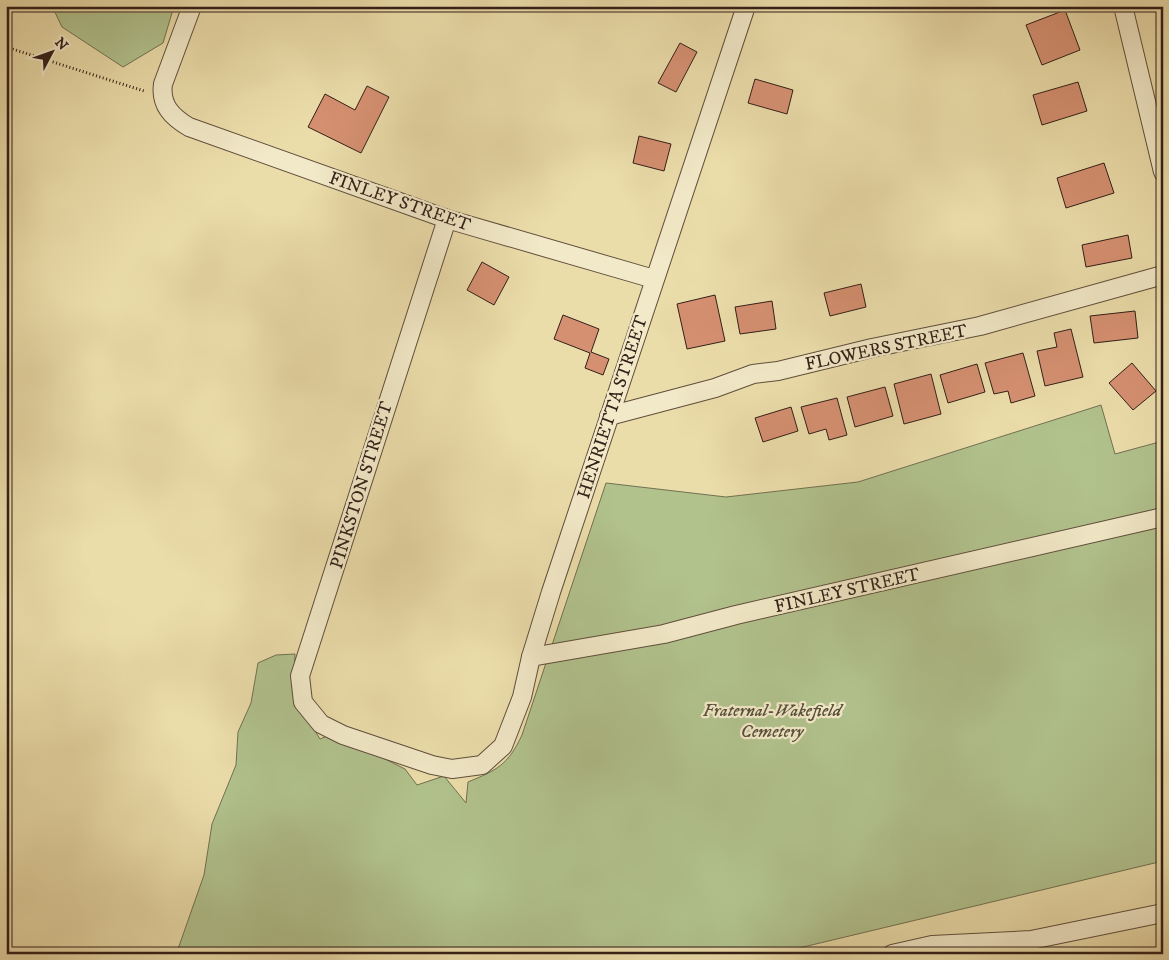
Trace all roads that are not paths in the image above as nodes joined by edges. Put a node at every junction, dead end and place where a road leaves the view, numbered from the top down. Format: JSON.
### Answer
{"nodes":[{"id":1,"x":192,"y":6,"type":"edge"},
{"id":2,"x":746,"y":6,"type":"edge"},
{"id":3,"x":1123,"y":6,"type":"edge"},
{"id":4,"x":1163,"y":172,"type":"edge"},
{"id":5,"x":447,"y":220,"type":"junction"},
{"id":6,"x":1163,"y":275,"type":"edge"},
{"id":7,"x":654,"y":279,"type":"junction"},
{"id":8,"x":609,"y":416,"type":"junction"},
{"id":9,"x":1163,"y":517,"type":"edge"},
{"id":10,"x":531,"y":657,"type":"junction"},
{"id":11,"x":445,"y":767,"type":"joint"},
{"id":12,"x":1163,"y":913,"type":"edge"},
{"id":13,"x":892,"y":954,"type":"edge"}],
"edges":[{"from":1,"to":5,"type":"street","name":"FINLEY STREET"},
{"from":2,"to":7,"type":"street","name":"HENRIETTA STREET"},
{"from":3,"to":4,"type":"street"},
{"from":5,"to":7,"type":"street","name":"FINLEY STREET"},
{"from":5,"to":11,"type":"street","name":"PINKSTON STREET"},
{"from":6,"to":8,"type":"street","name":"FLOWERS STREET"},
{"from":7,"to":8,"type":"street","name":"HENRIETTA STREET"},
{"from":8,"to":10,"type":"street","name":"HENRIETTA STREET"},
{"from":9,"to":10,"type":"street","name":"FINLEY STREET"},
{"from":10,"to":11,"type":"street","name":"HENRIETTA STREET"},
{"from":12,"to":13,"type":"street"}]}
